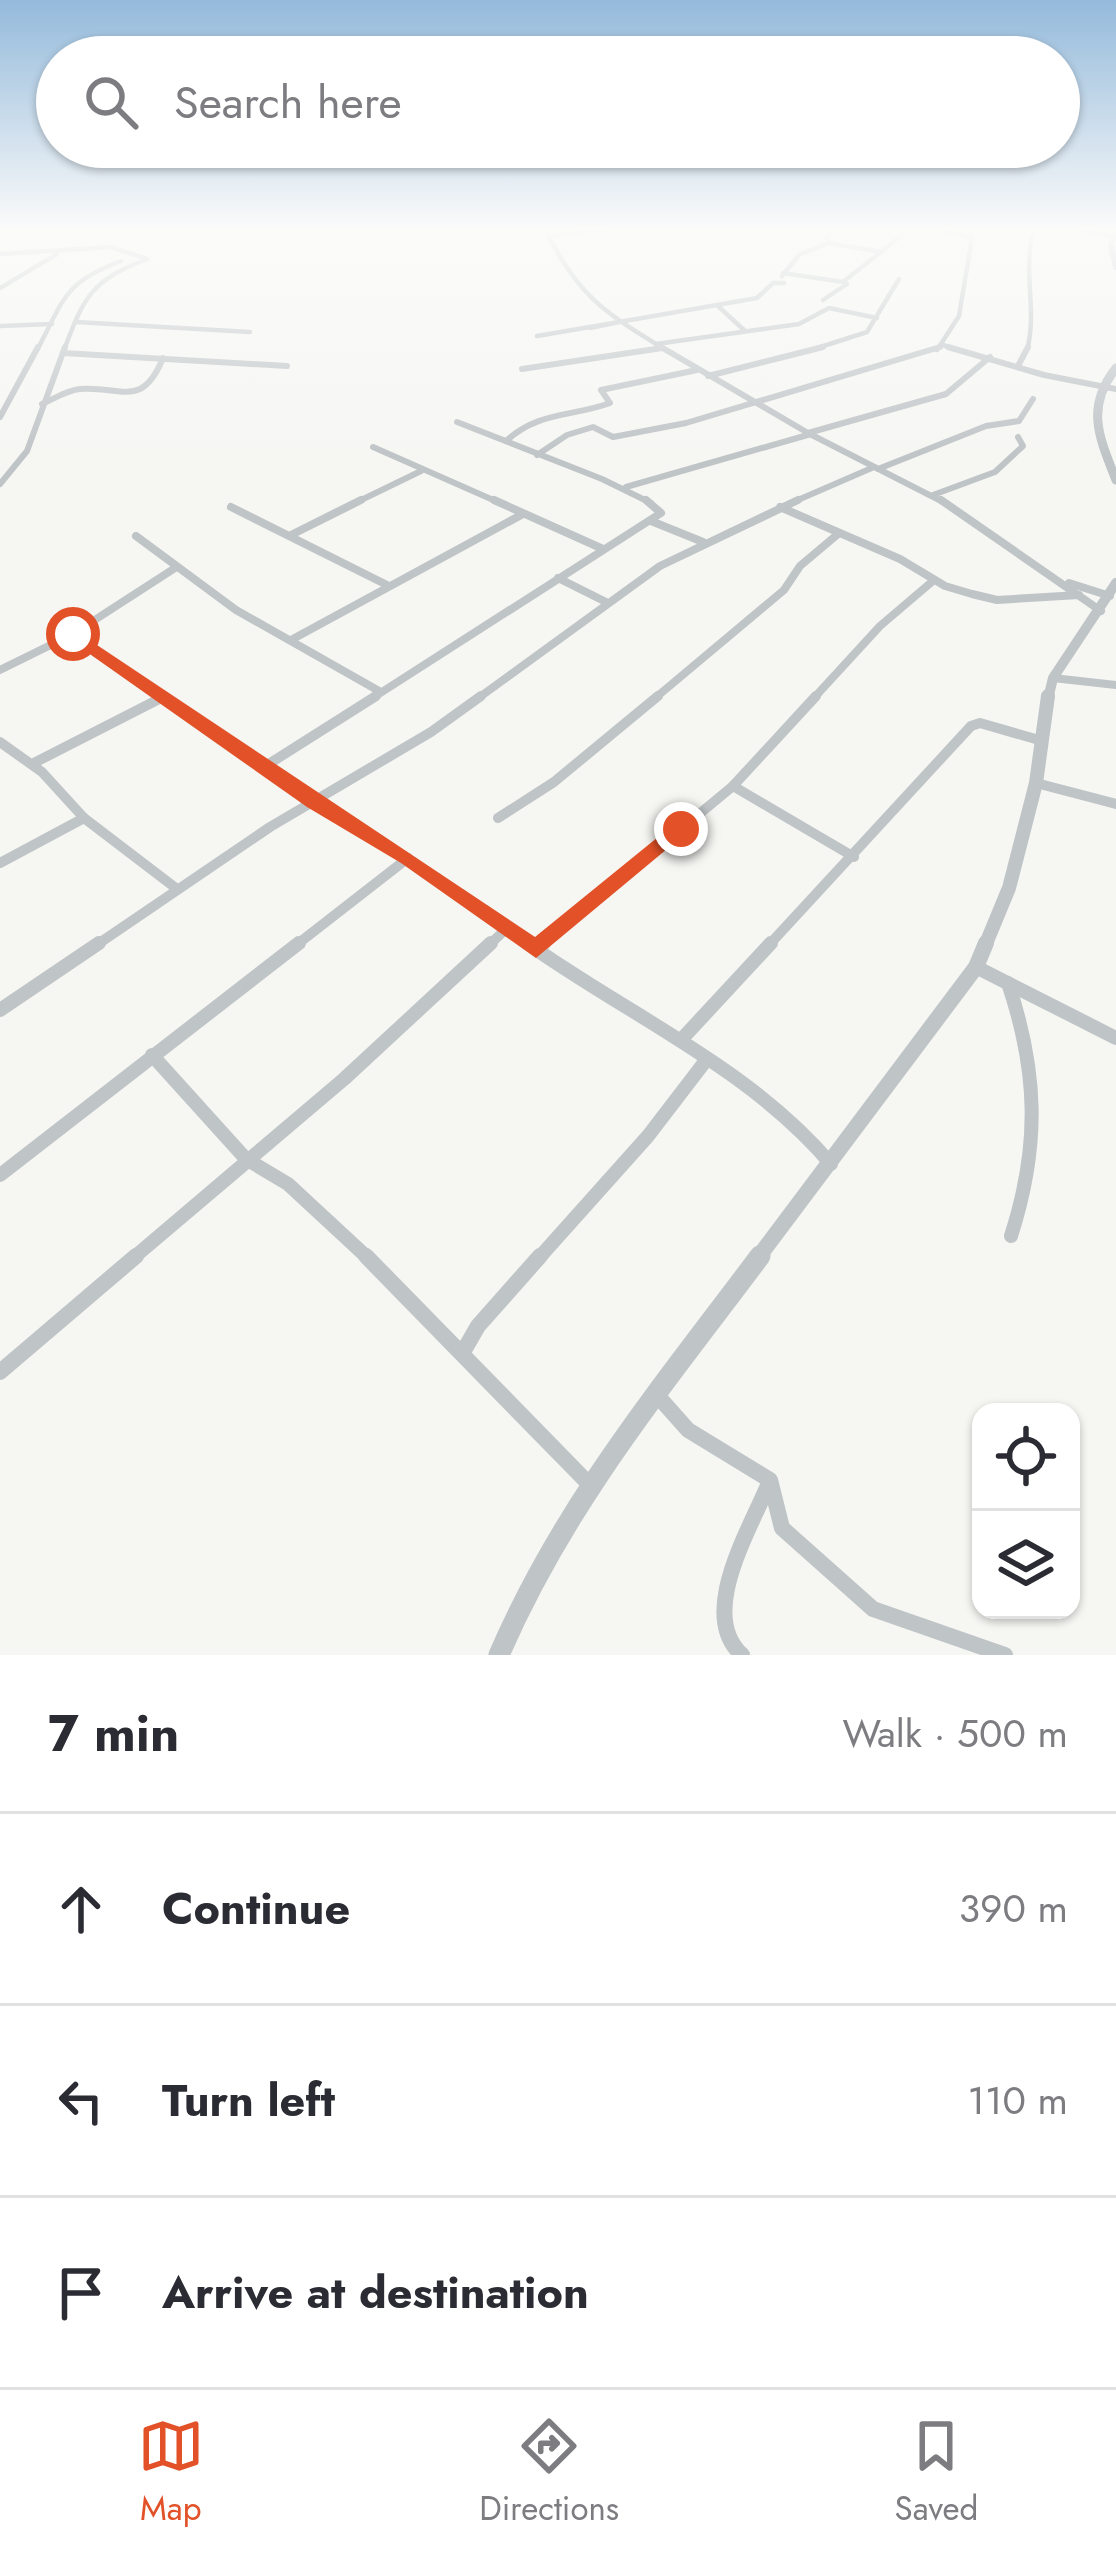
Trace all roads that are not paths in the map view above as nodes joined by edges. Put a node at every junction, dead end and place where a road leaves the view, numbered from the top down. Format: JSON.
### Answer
{"nodes":[{"id":1,"x":61,"y":304,"type":"edge"},
{"id":2,"x":81,"y":304,"type":"edge"},
{"id":3,"x":597,"y":304,"type":"edge"},
{"id":4,"x":727,"y":304,"type":"edge"},
{"id":5,"x":882,"y":304,"type":"edge"},
{"id":6,"x":958,"y":304,"type":"edge"},
{"id":7,"x":1031,"y":304,"type":"edge"},
{"id":8,"x":718,"y":306,"type":"junction"},
{"id":9,"x":877,"y":317,"type":"junction"},
{"id":10,"x":76,"y":322,"type":"junction"},
{"id":11,"x":619,"y":322,"type":"junction"},
{"id":12,"x":52,"y":324,"type":"junction"},
{"id":13,"x":0,"y":326,"type":"edge"},
{"id":14,"x":746,"y":331,"type":"junction"},
{"id":15,"x":250,"y":332,"type":"dead end"},
{"id":16,"x":537,"y":336,"type":"dead end"},
{"id":17,"x":944,"y":345,"type":"junction"},
{"id":18,"x":659,"y":346,"type":"junction"},
{"id":19,"x":63,"y":352,"type":"junction"},
{"id":20,"x":990,"y":357,"type":"junction"},
{"id":21,"x":163,"y":358,"type":"junction"},
{"id":22,"x":1018,"y":364,"type":"junction"},
{"id":23,"x":287,"y":366,"type":"dead end"},
{"id":24,"x":522,"y":369,"type":"dead end"},
{"id":25,"x":1116,"y":369,"type":"edge"},
{"id":26,"x":698,"y":370,"type":"junction"},
{"id":27,"x":708,"y":376,"type":"junction"},
{"id":28,"x":1100,"y":385,"type":"junction"},
{"id":29,"x":1116,"y":388,"type":"edge"},
{"id":30,"x":1034,"y":399,"type":"dead end"},
{"id":31,"x":752,"y":402,"type":"junction"},
{"id":32,"x":42,"y":404,"type":"junction"},
{"id":33,"x":0,"y":417,"type":"edge"},
{"id":34,"x":458,"y":422,"type":"dead end"},
{"id":35,"x":810,"y":434,"type":"junction"},
{"id":36,"x":1018,"y":437,"type":"dead end"},
{"id":37,"x":506,"y":441,"type":"junction"},
{"id":38,"x":374,"y":447,"type":"dead end"},
{"id":39,"x":537,"y":455,"type":"junction"},
{"id":40,"x":876,"y":468,"type":"junction"},
{"id":41,"x":421,"y":471,"type":"junction"},
{"id":42,"x":1116,"y":479,"type":"edge"},
{"id":43,"x":0,"y":484,"type":"edge"},
{"id":44,"x":626,"y":487,"type":"junction"},
{"id":45,"x":932,"y":495,"type":"junction"},
{"id":46,"x":231,"y":506,"type":"dead end"},
{"id":47,"x":780,"y":507,"type":"junction"},
{"id":48,"x":523,"y":514,"type":"junction"},
{"id":49,"x":651,"y":521,"type":"junction"},
{"id":50,"x":838,"y":534,"type":"junction"},
{"id":51,"x":291,"y":535,"type":"junction"},
{"id":52,"x":136,"y":536,"type":"dead end"},
{"id":53,"x":704,"y":542,"type":"junction"},
{"id":54,"x":603,"y":549,"type":"junction"},
{"id":55,"x":175,"y":568,"type":"junction"},
{"id":56,"x":558,"y":578,"type":"junction"},
{"id":57,"x":934,"y":580,"type":"junction"},
{"id":58,"x":1060,"y":580,"type":"junction"},
{"id":59,"x":387,"y":585,"type":"junction"},
{"id":60,"x":1078,"y":595,"type":"junction"},
{"id":61,"x":1109,"y":597,"type":"edge"},
{"id":62,"x":608,"y":603,"type":"junction"},
{"id":63,"x":73,"y":634,"type":"junction"},
{"id":64,"x":291,"y":640,"type":"junction"},
{"id":65,"x":0,"y":670,"type":"edge"},
{"id":66,"x":1053,"y":678,"type":"junction"},
{"id":67,"x":1116,"y":685,"type":"edge"},
{"id":68,"x":379,"y":692,"type":"junction"},
{"id":69,"x":163,"y":697,"type":"junction"},
{"id":70,"x":1040,"y":740,"type":"junction"},
{"id":71,"x":0,"y":742,"type":"edge"},
{"id":72,"x":32,"y":764,"type":"junction"},
{"id":73,"x":264,"y":767,"type":"junction"},
{"id":74,"x":1036,"y":783,"type":"junction"},
{"id":75,"x":733,"y":786,"type":"junction"},
{"id":76,"x":314,"y":803,"type":"junction"},
{"id":77,"x":1116,"y":804,"type":"edge"},
{"id":78,"x":84,"y":818,"type":"junction"},
{"id":79,"x":498,"y":818,"type":"dead end"},
{"id":80,"x":854,"y":857,"type":"junction"},
{"id":81,"x":408,"y":858,"type":"junction"},
{"id":82,"x":2,"y":859,"type":"edge"},
{"id":83,"x":177,"y":889,"type":"junction"},
{"id":84,"x":508,"y":927,"type":"junction"},
{"id":85,"x":536,"y":949,"type":"junction"},
{"id":86,"x":976,"y":968,"type":"junction"},
{"id":87,"x":1008,"y":983,"type":"junction"},
{"id":88,"x":0,"y":1010,"type":"edge"},
{"id":89,"x":1116,"y":1038,"type":"edge"},
{"id":90,"x":681,"y":1040,"type":"junction"},
{"id":91,"x":152,"y":1055,"type":"junction"},
{"id":92,"x":707,"y":1059,"type":"junction"},
{"id":93,"x":247,"y":1159,"type":"junction"},
{"id":94,"x":832,"y":1164,"type":"junction"},
{"id":95,"x":0,"y":1174,"type":"edge"},
{"id":96,"x":1011,"y":1236,"type":"dead end"},
{"id":97,"x":463,"y":1352,"type":"junction"},
{"id":98,"x":0,"y":1372,"type":"edge"},
{"id":99,"x":656,"y":1394,"type":"junction"},
{"id":100,"x":770,"y":1480,"type":"junction"},
{"id":101,"x":589,"y":1484,"type":"junction"},
{"id":102,"x":499,"y":1655,"type":"edge"},
{"id":103,"x":742,"y":1655,"type":"edge"},
{"id":104,"x":1005,"y":1655,"type":"edge"}],
"edges":[{"from":1,"to":12,"type":"street"},
{"from":2,"to":10,"type":"street"},
{"from":3,"to":11,"type":"street"},
{"from":4,"to":8,"type":"street"},
{"from":5,"to":9,"type":"street"},
{"from":6,"to":17,"type":"street"},
{"from":7,"to":22,"type":"street"},
{"from":8,"to":11,"type":"street"},
{"from":8,"to":14,"type":"street"},
{"from":9,"to":14,"type":"street"},
{"from":9,"to":27,"type":"street"},
{"from":10,"to":15,"type":"street"},
{"from":10,"to":19,"type":"street"},
{"from":11,"to":16,"type":"street"},
{"from":11,"to":18,"type":"street"},
{"from":12,"to":13,"type":"street"},
{"from":12,"to":33,"type":"street"},
{"from":14,"to":18,"type":"street"},
{"from":17,"to":20,"type":"street"},
{"from":17,"to":31,"type":"street"},
{"from":18,"to":24,"type":"street"},
{"from":18,"to":26,"type":"street"},
{"from":19,"to":21,"type":"street"},
{"from":19,"to":32,"type":"street"},
{"from":20,"to":22,"type":"street"},
{"from":20,"to":35,"type":"street"},
{"from":21,"to":23,"type":"street"},
{"from":21,"to":32,"type":"street"},
{"from":22,"to":28,"type":"street"},
{"from":25,"to":28,"type":"street"},
{"from":26,"to":27,"type":"street"},
{"from":26,"to":37,"type":"street"},
{"from":27,"to":31,"type":"street"},
{"from":28,"to":29,"type":"street"},
{"from":28,"to":42,"type":"street"},
{"from":30,"to":40,"type":"street"},
{"from":31,"to":35,"type":"street"},
{"from":31,"to":39,"type":"street"},
{"from":32,"to":43,"type":"street"},
{"from":34,"to":37,"type":"street"},
{"from":35,"to":40,"type":"street"},
{"from":35,"to":44,"type":"street"},
{"from":36,"to":45,"type":"street"},
{"from":37,"to":39,"type":"street"},
{"from":38,"to":41,"type":"street"},
{"from":39,"to":44,"type":"street"},
{"from":40,"to":45,"type":"street"},
{"from":40,"to":47,"type":"street"},
{"from":41,"to":48,"type":"street"},
{"from":41,"to":51,"type":"street"},
{"from":44,"to":49,"type":"street"},
{"from":45,"to":58,"type":"street"},
{"from":46,"to":51,"type":"street"},
{"from":47,"to":50,"type":"street"},
{"from":47,"to":53,"type":"street"},
{"from":48,"to":54,"type":"street"},
{"from":48,"to":59,"type":"street"},
{"from":49,"to":53,"type":"street"},
{"from":49,"to":54,"type":"street"},
{"from":50,"to":57,"type":"street"},
{"from":50,"to":79,"type":"street"},
{"from":51,"to":59,"type":"street"},
{"from":52,"to":55,"type":"street"},
{"from":53,"to":62,"type":"street"},
{"from":54,"to":56,"type":"street"},
{"from":55,"to":63,"type":"street"},
{"from":55,"to":64,"type":"street"},
{"from":56,"to":62,"type":"street"},
{"from":56,"to":68,"type":"street"},
{"from":57,"to":60,"type":"street"},
{"from":57,"to":75,"type":"street"},
{"from":58,"to":60,"type":"street"},
{"from":58,"to":61,"type":"street"},
{"from":59,"to":64,"type":"street"},
{"from":60,"to":61,"type":"street"},
{"from":61,"to":66,"type":"street"},
{"from":62,"to":76,"type":"street"},
{"from":63,"to":65,"type":"street"},
{"from":63,"to":69,"type":"street"},
{"from":64,"to":68,"type":"street"},
{"from":66,"to":67,"type":"street"},
{"from":66,"to":70,"type":"street"},
{"from":68,"to":73,"type":"street"},
{"from":69,"to":72,"type":"street"},
{"from":69,"to":73,"type":"street"},
{"from":70,"to":74,"type":"street"},
{"from":70,"to":80,"type":"street"},
{"from":71,"to":72,"type":"street"},
{"from":72,"to":78,"type":"street"},
{"from":73,"to":76,"type":"street"},
{"from":74,"to":77,"type":"street"},
{"from":74,"to":86,"type":"street"},
{"from":75,"to":80,"type":"street"},
{"from":75,"to":85,"type":"street"},
{"from":76,"to":81,"type":"street"},
{"from":76,"to":83,"type":"street"},
{"from":78,"to":82,"type":"street"},
{"from":78,"to":83,"type":"street"},
{"from":80,"to":90,"type":"street"},
{"from":81,"to":84,"type":"street"},
{"from":81,"to":91,"type":"street"},
{"from":83,"to":88,"type":"street"},
{"from":84,"to":85,"type":"street"},
{"from":84,"to":93,"type":"street"},
{"from":85,"to":90,"type":"street"},
{"from":86,"to":87,"type":"street"},
{"from":86,"to":94,"type":"street"},
{"from":87,"to":89,"type":"street"},
{"from":87,"to":96,"type":"street"},
{"from":90,"to":92,"type":"street"},
{"from":91,"to":93,"type":"street"},
{"from":91,"to":95,"type":"street"},
{"from":92,"to":94,"type":"street"},
{"from":92,"to":97,"type":"street"},
{"from":93,"to":97,"type":"street"},
{"from":93,"to":98,"type":"street"},
{"from":94,"to":99,"type":"street"},
{"from":97,"to":101,"type":"street"},
{"from":99,"to":100,"type":"street"},
{"from":99,"to":101,"type":"street"},
{"from":100,"to":103,"type":"street"},
{"from":100,"to":104,"type":"street"},
{"from":101,"to":102,"type":"street"}]}
